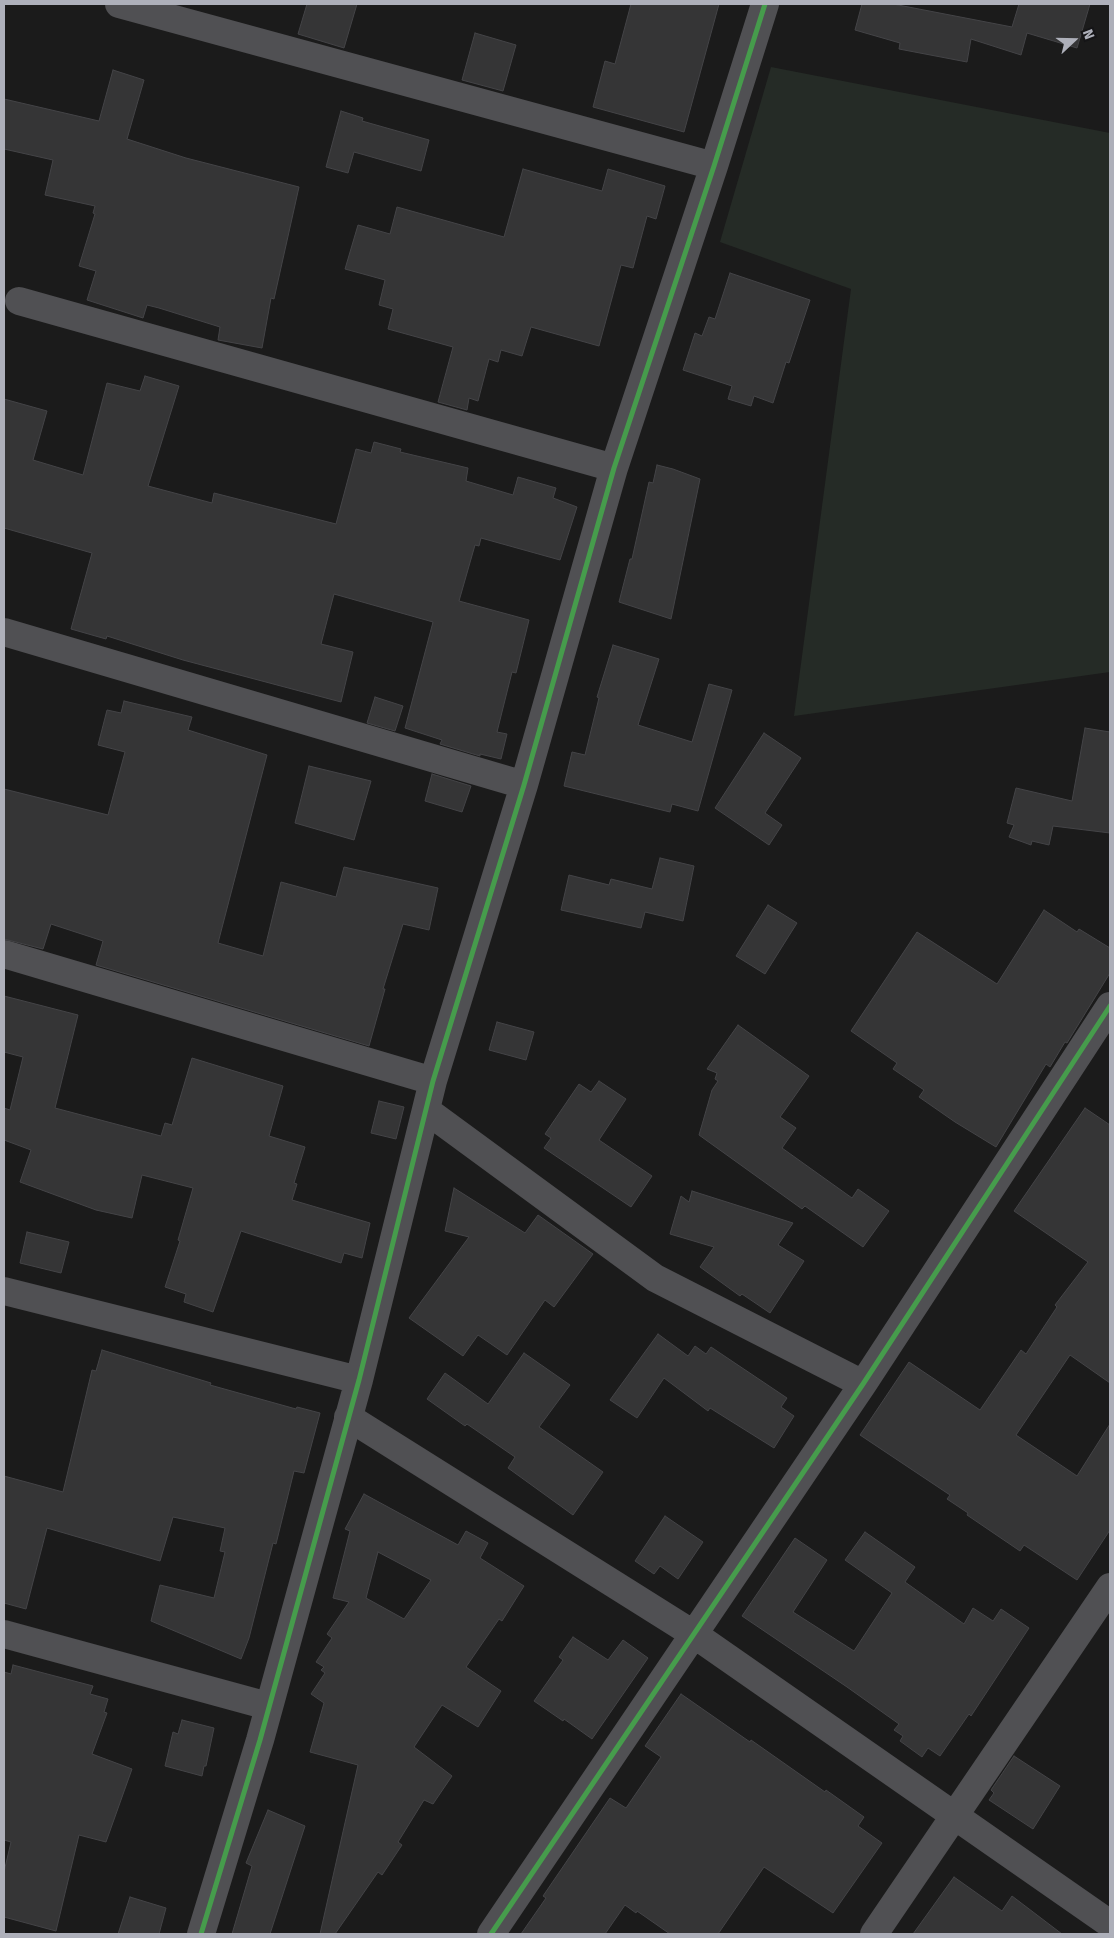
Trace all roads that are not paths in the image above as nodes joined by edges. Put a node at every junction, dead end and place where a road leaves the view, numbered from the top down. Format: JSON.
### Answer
{"nodes":[{"id":1,"x":120,"y":4,"type":"edge"},
{"id":2,"x":765,"y":4,"type":"edge"},
{"id":3,"x":714,"y":166,"type":"junction"},
{"id":4,"x":19,"y":301,"type":"dead end"},
{"id":5,"x":614,"y":468,"type":"junction"},
{"id":6,"x":4,"y":632,"type":"edge"},
{"id":7,"x":524,"y":785,"type":"junction"},
{"id":8,"x":4,"y":954,"type":"edge"},
{"id":9,"x":1110,"y":1006,"type":"edge"},
{"id":10,"x":433,"y":1081,"type":"junction"},
{"id":11,"x":426,"y":1110,"type":"junction"},
{"id":12,"x":4,"y":1291,"type":"edge"},
{"id":13,"x":359,"y":1380,"type":"junction"},
{"id":14,"x":863,"y":1384,"type":"junction"},
{"id":15,"x":348,"y":1417,"type":"junction"},
{"id":16,"x":1110,"y":1587,"type":"edge"},
{"id":17,"x":4,"y":1634,"type":"edge"},
{"id":18,"x":694,"y":1635,"type":"junction"},
{"id":19,"x":268,"y":1706,"type":"junction"},
{"id":20,"x":954,"y":1816,"type":"junction"},
{"id":21,"x":1110,"y":1924,"type":"edge"},
{"id":22,"x":201,"y":1934,"type":"edge"},
{"id":23,"x":491,"y":1934,"type":"edge"},
{"id":24,"x":874,"y":1934,"type":"edge"}],
"edges":[{"from":1,"to":3,"type":"street"},
{"from":2,"to":3,"type":"street"},
{"from":3,"to":5,"type":"street"},
{"from":4,"to":5,"type":"street"},
{"from":5,"to":7,"type":"street"},
{"from":6,"to":7,"type":"street"},
{"from":7,"to":10,"type":"street"},
{"from":8,"to":10,"type":"street"},
{"from":9,"to":14,"type":"street"},
{"from":10,"to":11,"type":"street"},
{"from":11,"to":13,"type":"street"},
{"from":11,"to":14,"type":"street"},
{"from":12,"to":13,"type":"street"},
{"from":13,"to":15,"type":"street"},
{"from":14,"to":18,"type":"street"},
{"from":15,"to":18,"type":"street"},
{"from":15,"to":19,"type":"street"},
{"from":16,"to":20,"type":"street"},
{"from":17,"to":19,"type":"street"},
{"from":18,"to":20,"type":"street"},
{"from":18,"to":23,"type":"street"},
{"from":19,"to":22,"type":"street"},
{"from":20,"to":21,"type":"street"},
{"from":20,"to":24,"type":"street"}]}
